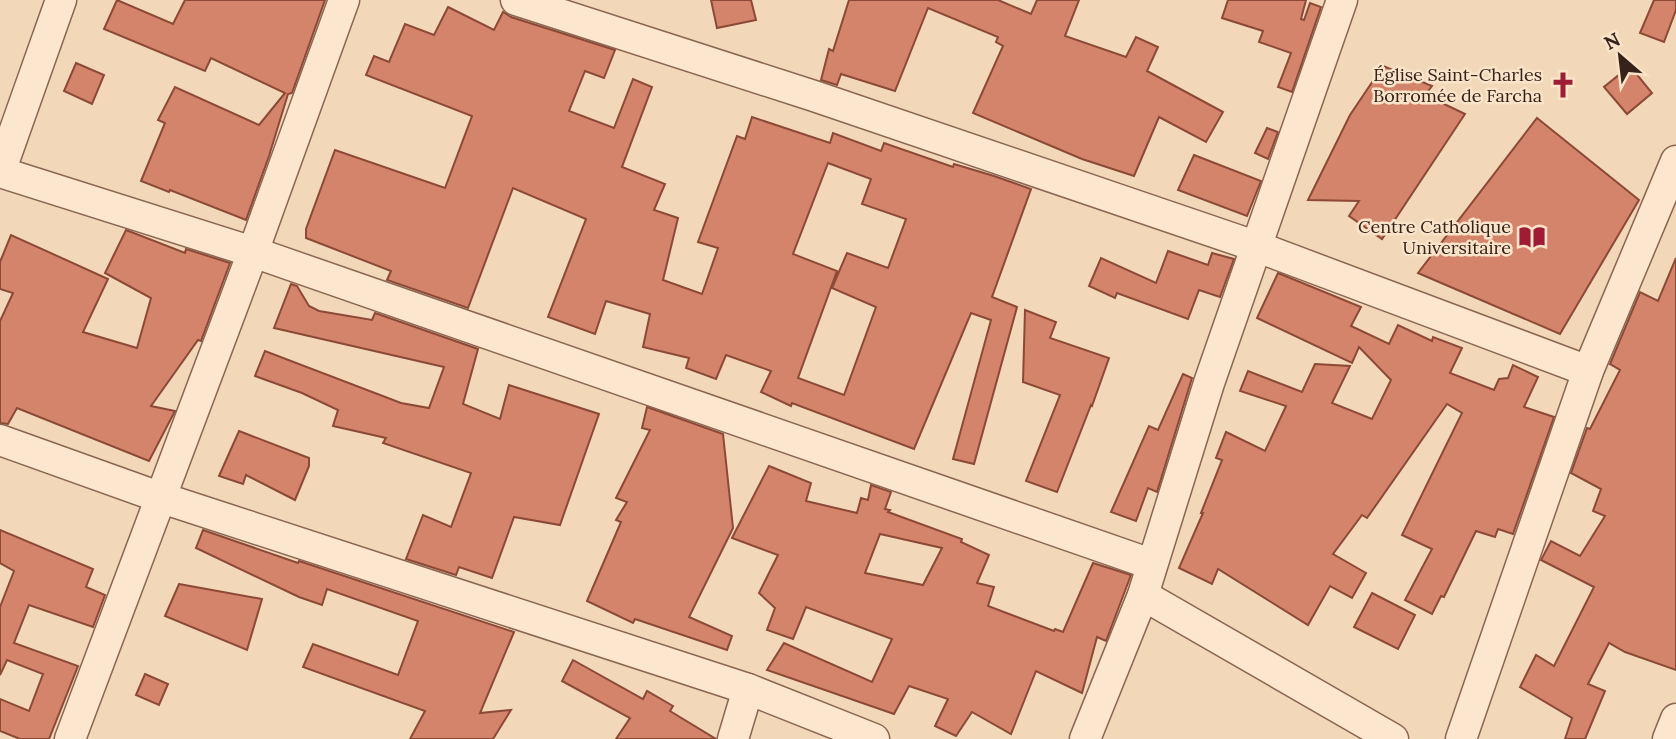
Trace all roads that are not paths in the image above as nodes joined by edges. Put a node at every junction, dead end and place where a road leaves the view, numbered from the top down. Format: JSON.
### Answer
{"nodes":[{"id":1,"x":61,"y":0,"type":"edge"},
{"id":2,"x":344,"y":0,"type":"edge"},
{"id":3,"x":516,"y":0,"type":"edge"},
{"id":4,"x":1342,"y":0,"type":"edge"},
{"id":5,"x":1676,"y":161,"type":"edge"},
{"id":6,"x":0,"y":172,"type":"edge"},
{"id":7,"x":1255,"y":246,"type":"junction"},
{"id":8,"x":253,"y":252,"type":"junction"},
{"id":9,"x":1588,"y":371,"type":"junction"},
{"id":10,"x":0,"y":440,"type":"edge"},
{"id":11,"x":162,"y":498,"type":"junction"},
{"id":12,"x":1151,"y":564,"type":"junction"},
{"id":13,"x":1143,"y":595,"type":"junction"},
{"id":14,"x":748,"y":689,"type":"junction"},
{"id":15,"x":1676,"y":719,"type":"edge"},
{"id":16,"x":70,"y":739,"type":"edge"},
{"id":17,"x":733,"y":739,"type":"edge"},
{"id":18,"x":874,"y":739,"type":"edge"},
{"id":19,"x":1085,"y":739,"type":"edge"},
{"id":20,"x":1393,"y":739,"type":"edge"},
{"id":21,"x":1461,"y":739,"type":"edge"},
{"id":22,"x":1668,"y":739,"type":"edge"}],
"edges":[{"from":1,"to":6,"type":"street"},
{"from":2,"to":8,"type":"street"},
{"from":3,"to":7,"type":"street"},
{"from":4,"to":7,"type":"street"},
{"from":5,"to":9,"type":"street"},
{"from":6,"to":8,"type":"street"},
{"from":7,"to":9,"type":"street"},
{"from":7,"to":12,"type":"street"},
{"from":8,"to":11,"type":"street"},
{"from":8,"to":12,"type":"street"},
{"from":9,"to":21,"type":"street"},
{"from":10,"to":11,"type":"street"},
{"from":11,"to":14,"type":"street"},
{"from":11,"to":16,"type":"street"},
{"from":12,"to":13,"type":"street"},
{"from":13,"to":19,"type":"street"},
{"from":13,"to":20,"type":"street"},
{"from":14,"to":17,"type":"street"},
{"from":14,"to":18,"type":"street"},
{"from":15,"to":22,"type":"street"}]}
